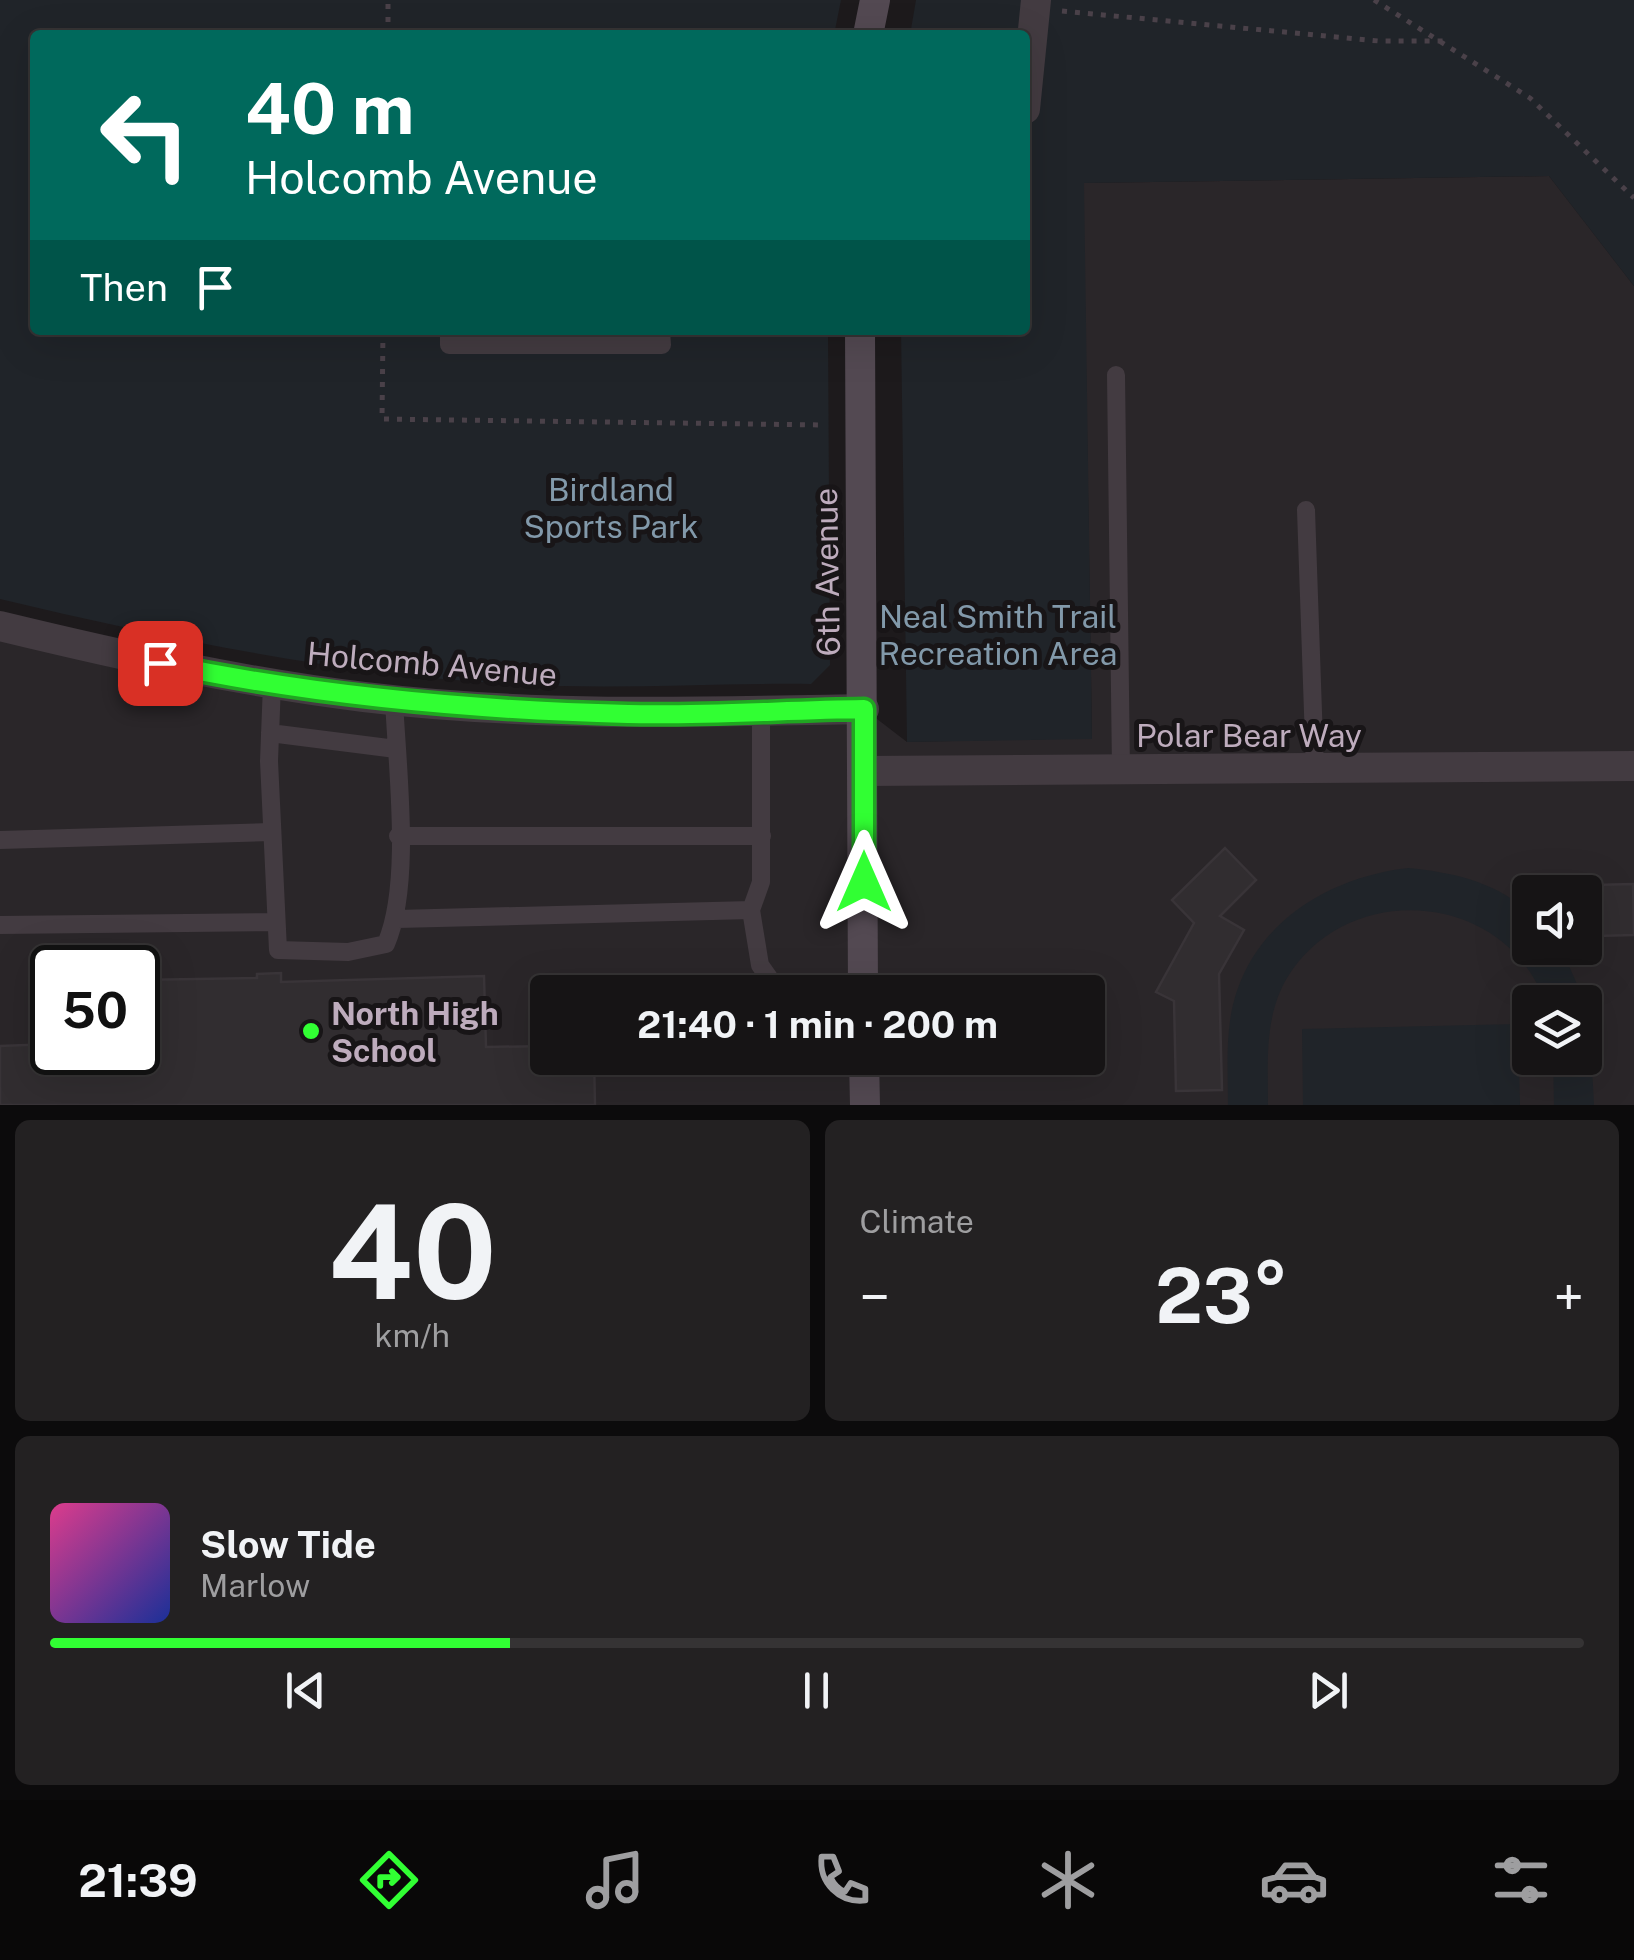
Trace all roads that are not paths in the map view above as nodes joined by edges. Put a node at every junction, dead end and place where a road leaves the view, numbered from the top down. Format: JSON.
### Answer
{"nodes":[{"id":1,"x":875,"y":0,"type":"edge"},
{"id":2,"x":1047,"y":5,"type":"edge"},
{"id":3,"x":869,"y":30,"type":"edge"},
{"id":4,"x":1030,"y":85,"type":"edge"},
{"id":5,"x":449,"y":335,"type":"edge"},
{"id":6,"x":661,"y":335,"type":"edge"},
{"id":7,"x":860,"y":335,"type":"edge"},
{"id":8,"x":1116,"y":375,"type":"dead end"},
{"id":9,"x":1306,"y":510,"type":"dead end"},
{"id":10,"x":0,"y":626,"type":"edge"},
{"id":11,"x":272,"y":684,"type":"junction"},
{"id":12,"x":394,"y":700,"type":"junction"},
{"id":13,"x":864,"y":709,"type":"junction"},
{"id":14,"x":761,"y":710,"type":"junction"},
{"id":15,"x":270,"y":733,"type":"junction"},
{"id":16,"x":396,"y":749,"type":"junction"},
{"id":17,"x":1634,"y":766,"type":"edge"},
{"id":18,"x":864,"y":770,"type":"junction"},
{"id":19,"x":1121,"y":770,"type":"junction"},
{"id":20,"x":1315,"y":770,"type":"junction"},
{"id":21,"x":271,"y":832,"type":"junction"},
{"id":22,"x":398,"y":836,"type":"junction"},
{"id":23,"x":762,"y":836,"type":"junction"},
{"id":24,"x":0,"y":840,"type":"edge"},
{"id":25,"x":751,"y":910,"type":"junction"},
{"id":26,"x":397,"y":919,"type":"junction"},
{"id":27,"x":275,"y":922,"type":"junction"},
{"id":28,"x":0,"y":924,"type":"edge"},
{"id":29,"x":766,"y":975,"type":"edge"},
{"id":30,"x":863,"y":975,"type":"edge"},
{"id":31,"x":864,"y":1075,"type":"edge"},
{"id":32,"x":865,"y":1105,"type":"edge"}],
"edges":[{"from":1,"to":3,"type":"main road"},
{"from":2,"to":4,"type":"street"},
{"from":5,"to":6,"type":"lane"},
{"from":7,"to":13,"type":"main road","name":"6th Avenue"},
{"from":8,"to":19,"type":"lane"},
{"from":9,"to":20,"type":"lane"},
{"from":10,"to":11,"type":"street","name":"Holcomb Avenue"},
{"from":11,"to":12,"type":"street","name":"Holcomb Avenue"},
{"from":11,"to":15,"type":"lane"},
{"from":12,"to":14,"type":"street","name":"Holcomb Avenue"},
{"from":12,"to":16,"type":"lane"},
{"from":13,"to":14,"type":"street","name":"Holcomb Avenue"},
{"from":13,"to":18,"type":"main road","name":"6th Avenue"},
{"from":14,"to":23,"type":"lane"},
{"from":15,"to":16,"type":"lane"},
{"from":15,"to":21,"type":"lane"},
{"from":16,"to":22,"type":"lane"},
{"from":17,"to":20,"type":"street","name":"Polar Bear Way"},
{"from":18,"to":19,"type":"street","name":"Polar Bear Way"},
{"from":18,"to":30,"type":"main road","name":"6th Avenue"},
{"from":19,"to":20,"type":"street","name":"Polar Bear Way"},
{"from":21,"to":24,"type":"lane"},
{"from":21,"to":27,"type":"lane"},
{"from":22,"to":23,"type":"lane"},
{"from":22,"to":26,"type":"lane"},
{"from":23,"to":25,"type":"lane"},
{"from":25,"to":26,"type":"lane"},
{"from":25,"to":29,"type":"lane"},
{"from":26,"to":27,"type":"lane"},
{"from":27,"to":28,"type":"lane"},
{"from":31,"to":32,"type":"main road"}]}
